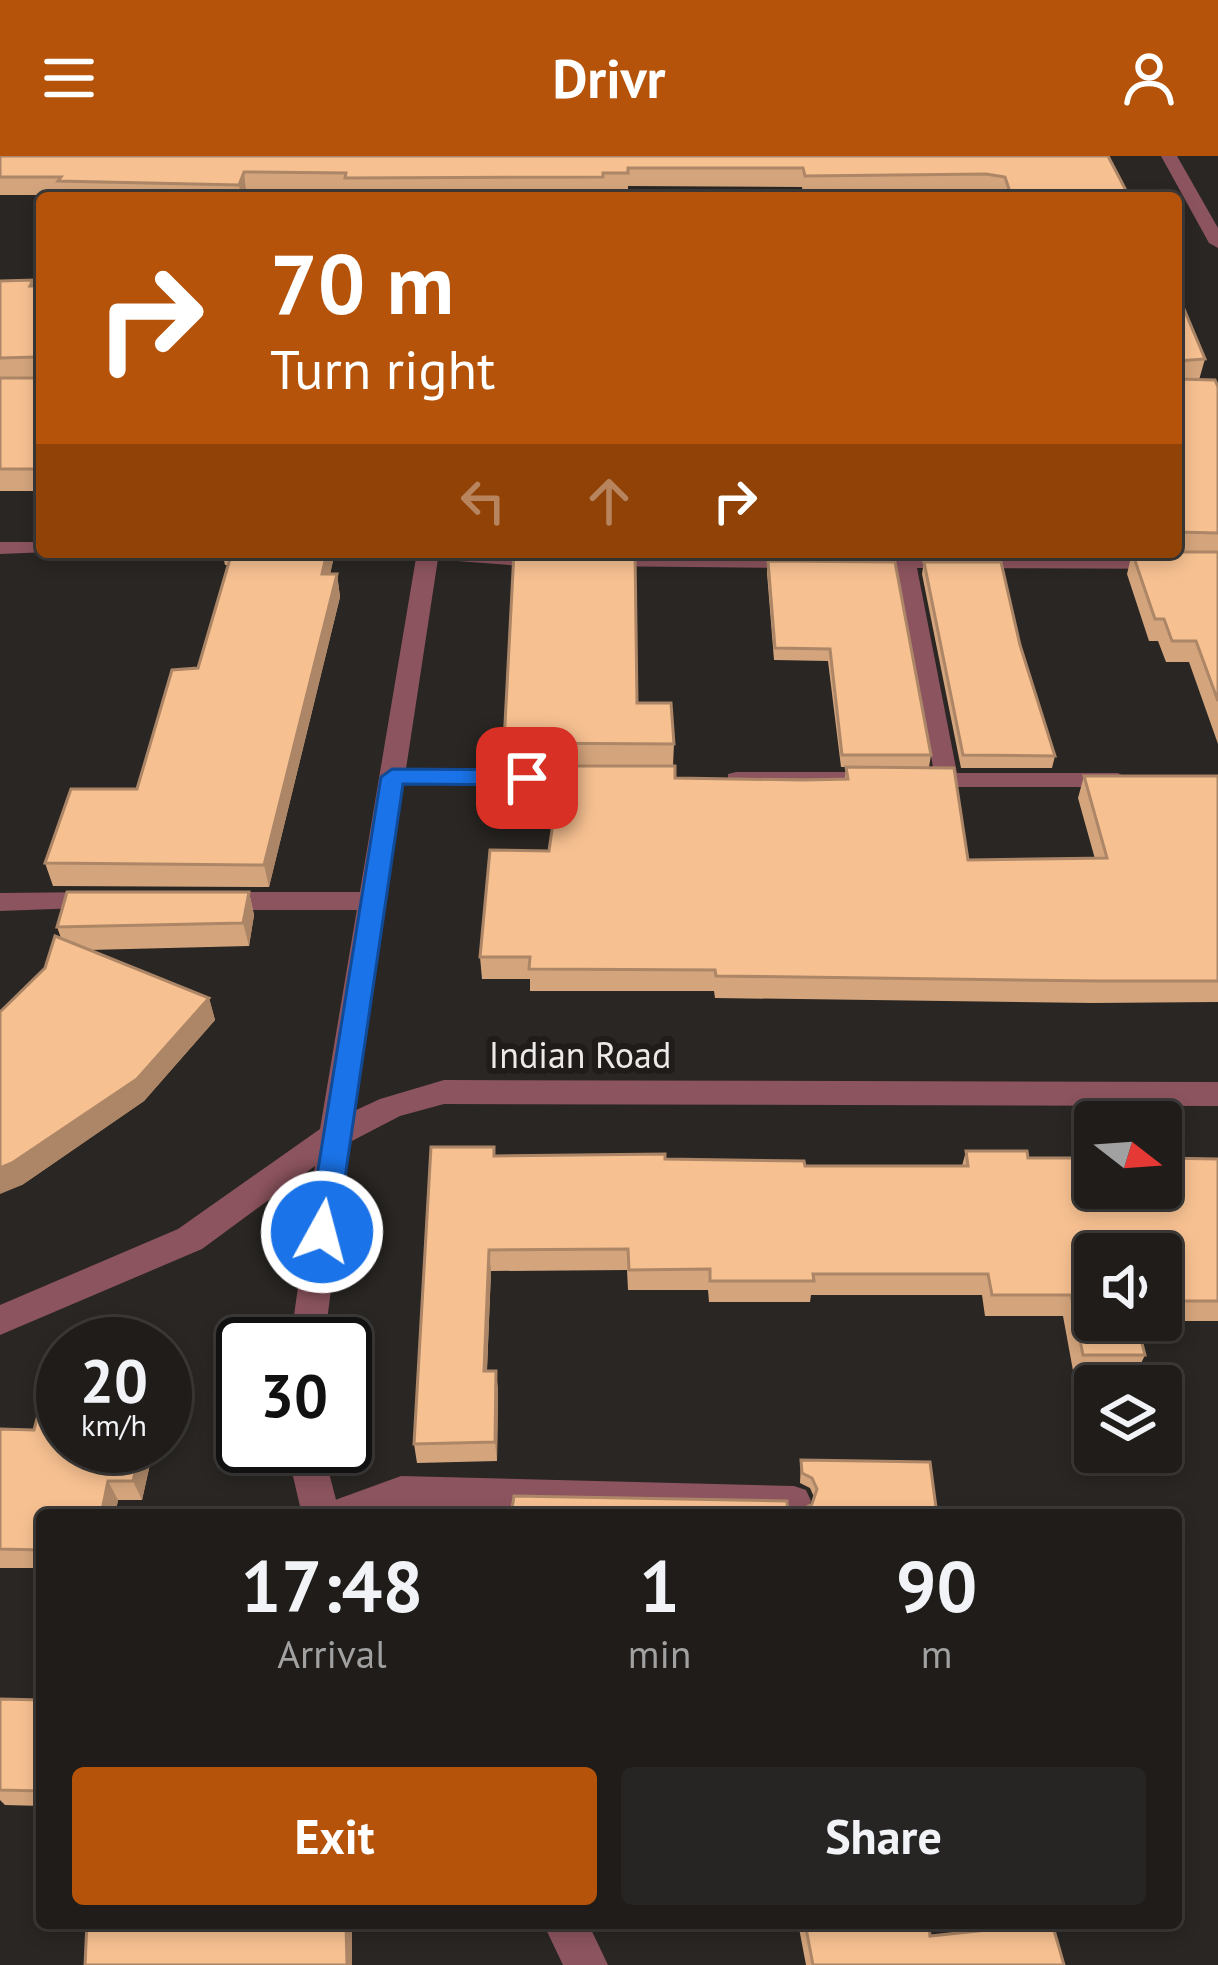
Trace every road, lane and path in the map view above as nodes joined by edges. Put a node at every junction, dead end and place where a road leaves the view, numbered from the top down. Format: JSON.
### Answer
{"nodes":[{"id":1,"x":1169,"y":156,"type":"edge"},
{"id":2,"x":1218,"y":244,"type":"edge"},
{"id":3,"x":0,"y":548,"type":"edge"},
{"id":4,"x":36,"y":548,"type":"edge"},
{"id":5,"x":427,"y":558,"type":"edge"},
{"id":6,"x":471,"y":558,"type":"edge"},
{"id":7,"x":822,"y":562,"type":"edge"},
{"id":8,"x":844,"y":562,"type":"edge"},
{"id":9,"x":1218,"y":563,"type":"edge"},
{"id":10,"x":906,"y":564,"type":"junction"},
{"id":11,"x":392,"y":777,"type":"junction"},
{"id":12,"x":620,"y":778,"type":"edge"},
{"id":13,"x":714,"y":779,"type":"edge"},
{"id":14,"x":946,"y":780,"type":"junction"},
{"id":15,"x":1150,"y":780,"type":"edge"},
{"id":16,"x":189,"y":901,"type":"edge"},
{"id":17,"x":372,"y":901,"type":"junction"},
{"id":18,"x":0,"y":902,"type":"edge"},
{"id":19,"x":118,"y":902,"type":"edge"},
{"id":20,"x":1218,"y":1094,"type":"edge"},
{"id":21,"x":335,"y":1136,"type":"junction"},
{"id":22,"x":311,"y":1317,"type":"edge"},
{"id":23,"x":0,"y":1320,"type":"edge"},
{"id":24,"x":307,"y":1473,"type":"edge"},
{"id":25,"x":794,"y":1501,"type":"dead end"},
{"id":26,"x":319,"y":1509,"type":"edge"},
{"id":27,"x":352,"y":1509,"type":"edge"},
{"id":28,"x":568,"y":1929,"type":"edge"},
{"id":29,"x":586,"y":1965,"type":"edge"}],
"edges":[{"from":1,"to":2,"type":"street"},
{"from":3,"to":4,"type":"lane"},
{"from":5,"to":11,"type":"street"},
{"from":6,"to":7,"type":"lane"},
{"from":8,"to":10,"type":"lane"},
{"from":9,"to":10,"type":"lane"},
{"from":10,"to":14,"type":"lane"},
{"from":11,"to":12,"type":"lane"},
{"from":11,"to":17,"type":"street"},
{"from":13,"to":14,"type":"lane"},
{"from":14,"to":15,"type":"lane"},
{"from":16,"to":17,"type":"lane"},
{"from":17,"to":21,"type":"street"},
{"from":18,"to":19,"type":"lane"},
{"from":20,"to":21,"type":"street","name":"Indian Road"},
{"from":21,"to":22,"type":"street"},
{"from":21,"to":23,"type":"street","name":"Indian Road"},
{"from":24,"to":26,"type":"street"},
{"from":25,"to":27,"type":"lane"},
{"from":28,"to":29,"type":"street"}]}
